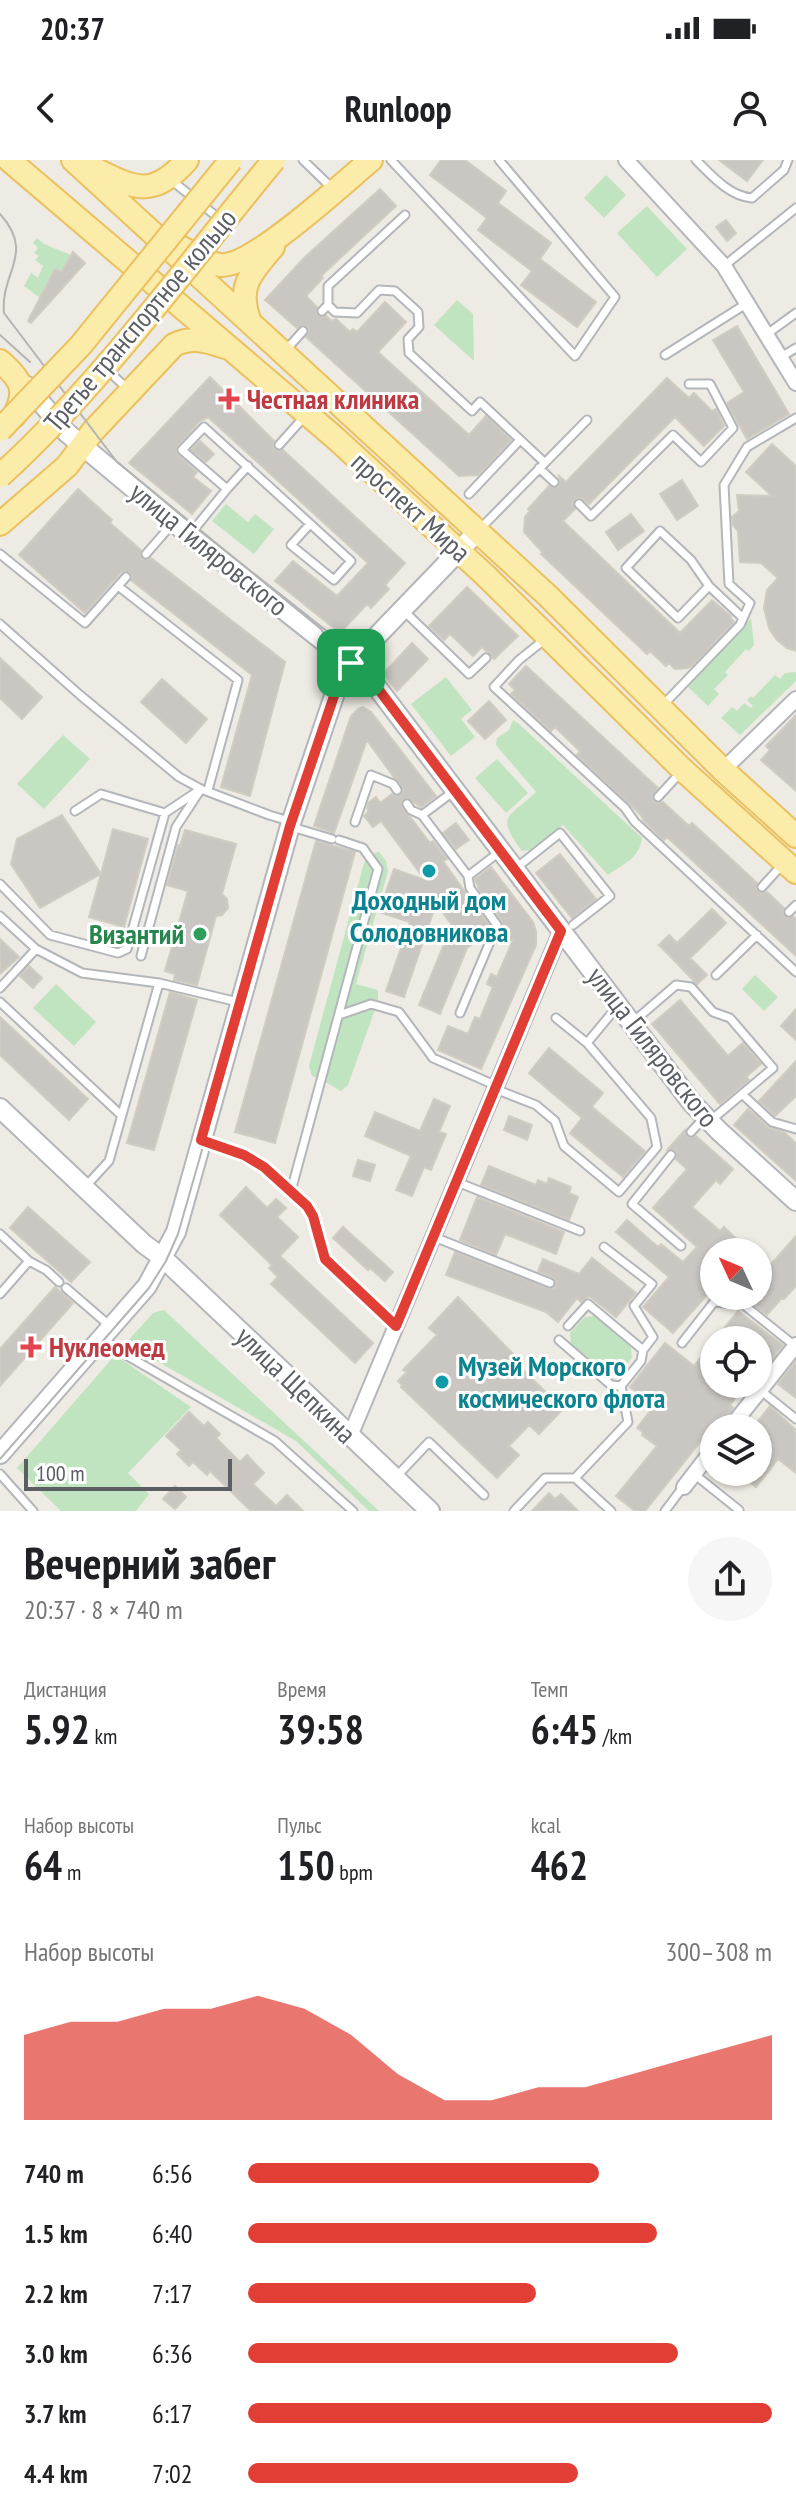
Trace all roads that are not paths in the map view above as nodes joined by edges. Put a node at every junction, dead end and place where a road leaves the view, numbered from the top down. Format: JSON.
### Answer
{"nodes":[{"id":1,"x":9,"y":160,"type":"edge"},
{"id":2,"x":76,"y":160,"type":"edge"},
{"id":3,"x":187,"y":160,"type":"edge"},
{"id":4,"x":225,"y":160,"type":"edge"},
{"id":5,"x":231,"y":160,"type":"edge"},
{"id":6,"x":277,"y":160,"type":"edge"},
{"id":7,"x":303,"y":160,"type":"edge"},
{"id":8,"x":371,"y":160,"type":"edge"},
{"id":9,"x":391,"y":160,"type":"edge"},
{"id":10,"x":499,"y":160,"type":"edge"},
{"id":11,"x":626,"y":160,"type":"edge"},
{"id":12,"x":696,"y":160,"type":"edge"},
{"id":13,"x":788,"y":160,"type":"edge"},
{"id":14,"x":170,"y":178,"type":"junction"},
{"id":15,"x":334,"y":191,"type":"junction"},
{"id":16,"x":194,"y":198,"type":"junction"},
{"id":17,"x":796,"y":208,"type":"edge"},
{"id":18,"x":405,"y":215,"type":"dead end"},
{"id":19,"x":284,"y":233,"type":"junction"},
{"id":20,"x":154,"y":235,"type":"junction"},
{"id":21,"x":724,"y":266,"type":"junction"},
{"id":22,"x":748,"y":303,"type":"junction"},
{"id":23,"x":796,"y":313,"type":"edge"},
{"id":24,"x":251,"y":323,"type":"junction"},
{"id":25,"x":303,"y":331,"type":"dead end"},
{"id":26,"x":767,"y":334,"type":"junction"},
{"id":27,"x":796,"y":348,"type":"edge"},
{"id":28,"x":283,"y":352,"type":"junction"},
{"id":29,"x":237,"y":353,"type":"junction"},
{"id":30,"x":665,"y":355,"type":"dead end"},
{"id":31,"x":780,"y":357,"type":"junction"},
{"id":32,"x":99,"y":362,"type":"dead end"},
{"id":33,"x":7,"y":367,"type":"edge"},
{"id":34,"x":796,"y":383,"type":"edge"},
{"id":35,"x":689,"y":384,"type":"dead end"},
{"id":36,"x":131,"y":392,"type":"junction"},
{"id":37,"x":308,"y":413,"type":"junction"},
{"id":38,"x":796,"y":418,"type":"edge"},
{"id":39,"x":587,"y":420,"type":"dead end"},
{"id":40,"x":0,"y":431,"type":"edge"},
{"id":41,"x":520,"y":440,"type":"junction"},
{"id":42,"x":279,"y":445,"type":"dead end"},
{"id":43,"x":82,"y":446,"type":"junction"},
{"id":44,"x":260,"y":465,"type":"dead end"},
{"id":45,"x":542,"y":465,"type":"junction"},
{"id":46,"x":251,"y":469,"type":"junction"},
{"id":47,"x":0,"y":476,"type":"edge"},
{"id":48,"x":554,"y":482,"type":"dead end"},
{"id":49,"x":227,"y":489,"type":"junction"},
{"id":50,"x":469,"y":494,"type":"dead end"},
{"id":51,"x":579,"y":504,"type":"dead end"},
{"id":52,"x":174,"y":522,"type":"junction"},
{"id":53,"x":0,"y":524,"type":"edge"},
{"id":54,"x":310,"y":524,"type":"junction"},
{"id":55,"x":478,"y":531,"type":"junction"},
{"id":56,"x":189,"y":535,"type":"junction"},
{"id":57,"x":459,"y":551,"type":"junction"},
{"id":58,"x":0,"y":554,"type":"edge"},
{"id":59,"x":146,"y":554,"type":"dead end"},
{"id":60,"x":126,"y":577,"type":"dead end"},
{"id":61,"x":118,"y":586,"type":"junction"},
{"id":62,"x":709,"y":586,"type":"junction"},
{"id":63,"x":402,"y":610,"type":"junction"},
{"id":64,"x":743,"y":618,"type":"junction"},
{"id":65,"x":0,"y":624,"type":"edge"},
{"id":66,"x":548,"y":636,"type":"junction"},
{"id":67,"x":486,"y":658,"type":"dead end"},
{"id":68,"x":351,"y":663,"type":"junction"},
{"id":69,"x":796,"y":699,"type":"edge"},
{"id":70,"x":660,"y":709,"type":"junction"},
{"id":71,"x":683,"y":770,"type":"junction"},
{"id":72,"x":723,"y":770,"type":"junction"},
{"id":73,"x":455,"y":789,"type":"junction"},
{"id":74,"x":204,"y":790,"type":"junction"},
{"id":75,"x":397,"y":790,"type":"dead end"},
{"id":76,"x":658,"y":797,"type":"dead end"},
{"id":77,"x":407,"y":804,"type":"dead end"},
{"id":78,"x":75,"y":811,"type":"dead end"},
{"id":79,"x":165,"y":813,"type":"junction"},
{"id":80,"x":422,"y":815,"type":"junction"},
{"id":81,"x":355,"y":822,"type":"dead end"},
{"id":82,"x":291,"y":824,"type":"junction"},
{"id":83,"x":796,"y":836,"type":"edge"},
{"id":84,"x":502,"y":850,"type":"junction"},
{"id":85,"x":790,"y":867,"type":"edge"},
{"id":86,"x":516,"y":868,"type":"junction"},
{"id":87,"x":468,"y":876,"type":"junction"},
{"id":88,"x":0,"y":884,"type":"edge"},
{"id":89,"x":762,"y":887,"type":"dead end"},
{"id":90,"x":475,"y":895,"type":"dead end"},
{"id":91,"x":796,"y":905,"type":"edge"},
{"id":92,"x":484,"y":907,"type":"dead end"},
{"id":93,"x":743,"y":907,"type":"dead end"},
{"id":94,"x":789,"y":912,"type":"dead end"},
{"id":95,"x":735,"y":915,"type":"junction"},
{"id":96,"x":0,"y":916,"type":"edge"},
{"id":97,"x":567,"y":928,"type":"junction"},
{"id":98,"x":771,"y":932,"type":"dead end"},
{"id":99,"x":760,"y":938,"type":"junction"},
{"id":100,"x":36,"y":949,"type":"junction"},
{"id":101,"x":141,"y":956,"type":"dead end"},
{"id":102,"x":796,"y":972,"type":"edge"},
{"id":103,"x":716,"y":975,"type":"dead end"},
{"id":104,"x":159,"y":983,"type":"junction"},
{"id":105,"x":0,"y":988,"type":"edge"},
{"id":106,"x":0,"y":1002,"type":"edge"},
{"id":107,"x":240,"y":1003,"type":"junction"},
{"id":108,"x":618,"y":1006,"type":"junction"},
{"id":109,"x":460,"y":1013,"type":"dead end"},
{"id":110,"x":339,"y":1015,"type":"junction"},
{"id":111,"x":556,"y":1018,"type":"dead end"},
{"id":112,"x":631,"y":1023,"type":"junction"},
{"id":113,"x":587,"y":1043,"type":"junction"},
{"id":114,"x":496,"y":1087,"type":"junction"},
{"id":115,"x":742,"y":1094,"type":"junction"},
{"id":116,"x":0,"y":1108,"type":"edge"},
{"id":117,"x":121,"y":1115,"type":"junction"},
{"id":118,"x":707,"y":1120,"type":"junction"},
{"id":119,"x":796,"y":1129,"type":"edge"},
{"id":120,"x":691,"y":1132,"type":"dead end"},
{"id":121,"x":201,"y":1140,"type":"junction"},
{"id":122,"x":671,"y":1155,"type":"dead end"},
{"id":123,"x":457,"y":1182,"type":"junction"},
{"id":124,"x":85,"y":1187,"type":"junction"},
{"id":125,"x":291,"y":1191,"type":"junction"},
{"id":126,"x":796,"y":1201,"type":"edge"},
{"id":127,"x":580,"y":1231,"type":"dead end"},
{"id":128,"x":0,"y":1234,"type":"edge"},
{"id":129,"x":434,"y":1237,"type":"junction"},
{"id":130,"x":681,"y":1246,"type":"dead end"},
{"id":131,"x":604,"y":1247,"type":"dead end"},
{"id":132,"x":163,"y":1258,"type":"junction"},
{"id":133,"x":29,"y":1261,"type":"junction"},
{"id":134,"x":59,"y":1282,"type":"dead end"},
{"id":135,"x":550,"y":1283,"type":"dead end"},
{"id":136,"x":66,"y":1288,"type":"dead end"},
{"id":137,"x":0,"y":1294,"type":"edge"},
{"id":138,"x":396,"y":1326,"type":"junction"},
{"id":139,"x":568,"y":1326,"type":"dead end"},
{"id":140,"x":107,"y":1333,"type":"junction"},
{"id":141,"x":559,"y":1340,"type":"dead end"},
{"id":142,"x":682,"y":1343,"type":"dead end"},
{"id":143,"x":796,"y":1345,"type":"edge"},
{"id":144,"x":643,"y":1350,"type":"junction"},
{"id":145,"x":772,"y":1375,"type":"edge"},
{"id":146,"x":621,"y":1386,"type":"junction"},
{"id":147,"x":754,"y":1398,"type":"edge"},
{"id":148,"x":770,"y":1398,"type":"edge"},
{"id":149,"x":741,"y":1414,"type":"edge"},
{"id":150,"x":796,"y":1419,"type":"edge"},
{"id":151,"x":350,"y":1436,"type":"junction"},
{"id":152,"x":0,"y":1454,"type":"edge"},
{"id":153,"x":700,"y":1466,"type":"edge"},
{"id":154,"x":0,"y":1474,"type":"edge"},
{"id":155,"x":694,"y":1474,"type":"junction"},
{"id":156,"x":575,"y":1478,"type":"junction"},
{"id":157,"x":395,"y":1479,"type":"junction"},
{"id":158,"x":684,"y":1487,"type":"joint"},
{"id":159,"x":484,"y":1495,"type":"dead end"},
{"id":160,"x":739,"y":1510,"type":"edge"},
{"id":161,"x":33,"y":1511,"type":"edge"},
{"id":162,"x":353,"y":1511,"type":"edge"},
{"id":163,"x":430,"y":1511,"type":"edge"},
{"id":164,"x":514,"y":1511,"type":"edge"},
{"id":165,"x":611,"y":1511,"type":"edge"},
{"id":166,"x":665,"y":1511,"type":"edge"}],
"edges":[{"from":1,"to":29,"type":"main road","name":"проспект Мира"},
{"from":2,"to":14,"type":"main road"},
{"from":2,"to":20,"type":"main road","name":"проспект Мира"},
{"from":3,"to":14,"type":"main road"},
{"from":4,"to":16,"type":"lane"},
{"from":5,"to":40,"type":"main road","name":"Третье транспортное кольцо","bridge":true},
{"from":6,"to":16,"type":"lane"},
{"from":6,"to":47,"type":"main road","name":"Третье транспортное кольцо","bridge":true},
{"from":7,"to":15,"type":"lane"},
{"from":8,"to":15,"type":"main road"},
{"from":9,"to":10,"type":"lane"},
{"from":11,"to":21,"type":"street"},
{"from":12,"to":13,"type":"lane"},
{"from":14,"to":16,"type":"lane"},
{"from":15,"to":19,"type":"main road"},
{"from":17,"to":21,"type":"lane"},
{"from":18,"to":41,"type":"lane"},
{"from":19,"to":20,"type":"main road"},
{"from":19,"to":24,"type":"main road"},
{"from":20,"to":24,"type":"main road","name":"проспект Мира"},
{"from":21,"to":22,"type":"street"},
{"from":22,"to":26,"type":"street"},
{"from":22,"to":30,"type":"lane"},
{"from":23,"to":26,"type":"lane"},
{"from":24,"to":28,"type":"main road","name":"проспект Мира"},
{"from":25,"to":28,"type":"lane"},
{"from":26,"to":31,"type":"street"},
{"from":27,"to":31,"type":"lane"},
{"from":28,"to":55,"type":"main road","name":"проспект Мира"},
{"from":29,"to":36,"type":"main road"},
{"from":29,"to":37,"type":"main road","name":"проспект Мира"},
{"from":31,"to":34,"type":"street"},
{"from":32,"to":36,"type":"lane"},
{"from":33,"to":40,"type":"main road"},
{"from":33,"to":43,"type":"street","name":"улица Гиляровского"},
{"from":35,"to":51,"type":"lane"},
{"from":36,"to":43,"type":"main road"},
{"from":37,"to":42,"type":"lane"},
{"from":37,"to":57,"type":"main road","name":"проспект Мира"},
{"from":38,"to":64,"type":"lane"},
{"from":39,"to":45,"type":"lane"},
{"from":41,"to":45,"type":"lane"},
{"from":41,"to":50,"type":"lane"},
{"from":43,"to":52,"type":"street","name":"улица Гиляровского"},
{"from":43,"to":53,"type":"main road"},
{"from":44,"to":46,"type":"lane"},
{"from":45,"to":48,"type":"lane"},
{"from":45,"to":55,"type":"lane"},
{"from":46,"to":49,"type":"lane"},
{"from":46,"to":49,"type":"lane"},
{"from":46,"to":54,"type":"lane"},
{"from":49,"to":56,"type":"lane"},
{"from":52,"to":56,"type":"street","name":"улица Гиляровского"},
{"from":52,"to":59,"type":"lane"},
{"from":54,"to":54,"type":"lane"},
{"from":55,"to":57,"type":"street"},
{"from":55,"to":70,"type":"main road","name":"проспект Мира"},
{"from":56,"to":68,"type":"street","name":"улица Гиляровского"},
{"from":57,"to":63,"type":"street"},
{"from":57,"to":66,"type":"main road","name":"проспект Мира"},
{"from":58,"to":61,"type":"lane"},
{"from":60,"to":61,"type":"lane"},
{"from":61,"to":74,"type":"lane"},
{"from":62,"to":62,"type":"lane"},
{"from":62,"to":64,"type":"lane"},
{"from":63,"to":67,"type":"lane"},
{"from":63,"to":68,"type":"street"},
{"from":64,"to":70,"type":"lane"},
{"from":65,"to":74,"type":"lane"},
{"from":66,"to":71,"type":"main road","name":"проспект Мира"},
{"from":66,"to":95,"type":"lane"},
{"from":68,"to":73,"type":"street","name":"улица Гиляровского"},
{"from":68,"to":82,"type":"street"},
{"from":69,"to":72,"type":"street"},
{"from":70,"to":72,"type":"main road","name":"проспект Мира"},
{"from":71,"to":76,"type":"lane"},
{"from":71,"to":85,"type":"main road","name":"проспект Мира"},
{"from":72,"to":83,"type":"main road","name":"проспект Мира"},
{"from":73,"to":80,"type":"lane"},
{"from":73,"to":84,"type":"street","name":"улица Гиляровского"},
{"from":74,"to":79,"type":"lane"},
{"from":74,"to":82,"type":"lane"},
{"from":74,"to":101,"type":"lane"},
{"from":75,"to":81,"type":"lane"},
{"from":77,"to":80,"type":"lane"},
{"from":78,"to":79,"type":"lane"},
{"from":79,"to":88,"type":"lane"},
{"from":80,"to":87,"type":"lane"},
{"from":82,"to":107,"type":"street"},
{"from":82,"to":110,"type":"lane"},
{"from":84,"to":86,"type":"street","name":"улица Гиляровского"},
{"from":84,"to":87,"type":"lane"},
{"from":85,"to":89,"type":"lane"},
{"from":86,"to":97,"type":"street","name":"улица Гиляровского"},
{"from":86,"to":97,"type":"lane"},
{"from":87,"to":90,"type":"lane"},
{"from":91,"to":94,"type":"lane"},
{"from":92,"to":109,"type":"lane"},
{"from":93,"to":95,"type":"lane"},
{"from":95,"to":99,"type":"lane"},
{"from":96,"to":100,"type":"lane"},
{"from":97,"to":108,"type":"street","name":"улица Гиляровского"},
{"from":97,"to":114,"type":"street"},
{"from":98,"to":99,"type":"lane"},
{"from":99,"to":102,"type":"lane"},
{"from":99,"to":103,"type":"lane"},
{"from":100,"to":104,"type":"lane"},
{"from":100,"to":105,"type":"lane"},
{"from":104,"to":107,"type":"lane"},
{"from":104,"to":117,"type":"lane"},
{"from":106,"to":117,"type":"lane"},
{"from":107,"to":121,"type":"street"},
{"from":108,"to":112,"type":"street","name":"улица Гиляровского"},
{"from":108,"to":113,"type":"lane"},
{"from":110,"to":114,"type":"lane"},
{"from":110,"to":125,"type":"lane"},
{"from":111,"to":113,"type":"lane"},
{"from":112,"to":115,"type":"lane"},
{"from":112,"to":118,"type":"street","name":"улица Гиляровского"},
{"from":113,"to":114,"type":"lane"},
{"from":114,"to":123,"type":"street"},
{"from":115,"to":118,"type":"lane"},
{"from":115,"to":119,"type":"lane"},
{"from":116,"to":124,"type":"street","name":"улица Щепкина"},
{"from":117,"to":124,"type":"lane"},
{"from":118,"to":120,"type":"lane"},
{"from":118,"to":126,"type":"street","name":"улица Гиляровского"},
{"from":121,"to":125,"type":"lane"},
{"from":121,"to":132,"type":"street"},
{"from":122,"to":130,"type":"lane"},
{"from":123,"to":127,"type":"lane"},
{"from":123,"to":129,"type":"street"},
{"from":124,"to":132,"type":"street","name":"улица Щепкина"},
{"from":125,"to":138,"type":"lane"},
{"from":128,"to":133,"type":"lane"},
{"from":129,"to":135,"type":"lane"},
{"from":129,"to":138,"type":"street"},
{"from":131,"to":144,"type":"lane"},
{"from":132,"to":140,"type":"street"},
{"from":132,"to":151,"type":"street","name":"улица Щепкина"},
{"from":133,"to":134,"type":"lane"},
{"from":133,"to":137,"type":"lane"},
{"from":136,"to":140,"type":"lane"},
{"from":138,"to":151,"type":"street"},
{"from":139,"to":144,"type":"lane"},
{"from":140,"to":152,"type":"street"},
{"from":140,"to":162,"type":"lane"},
{"from":141,"to":146,"type":"lane"},
{"from":142,"to":143,"type":"lane"},
{"from":143,"to":145,"type":"street"},
{"from":144,"to":146,"type":"lane"},
{"from":146,"to":156,"type":"lane"},
{"from":147,"to":149,"type":"street"},
{"from":148,"to":150,"type":"lane"},
{"from":151,"to":157,"type":"street","name":"улица Щепкина"},
{"from":153,"to":155,"type":"street"},
{"from":154,"to":161,"type":"lane"},
{"from":155,"to":158,"type":"street"},
{"from":155,"to":160,"type":"lane"},
{"from":156,"to":164,"type":"lane"},
{"from":156,"to":165,"type":"lane"},
{"from":157,"to":159,"type":"lane"},
{"from":157,"to":163,"type":"street","name":"улица Щепкина"},
{"from":158,"to":166,"type":"lane"}]}
